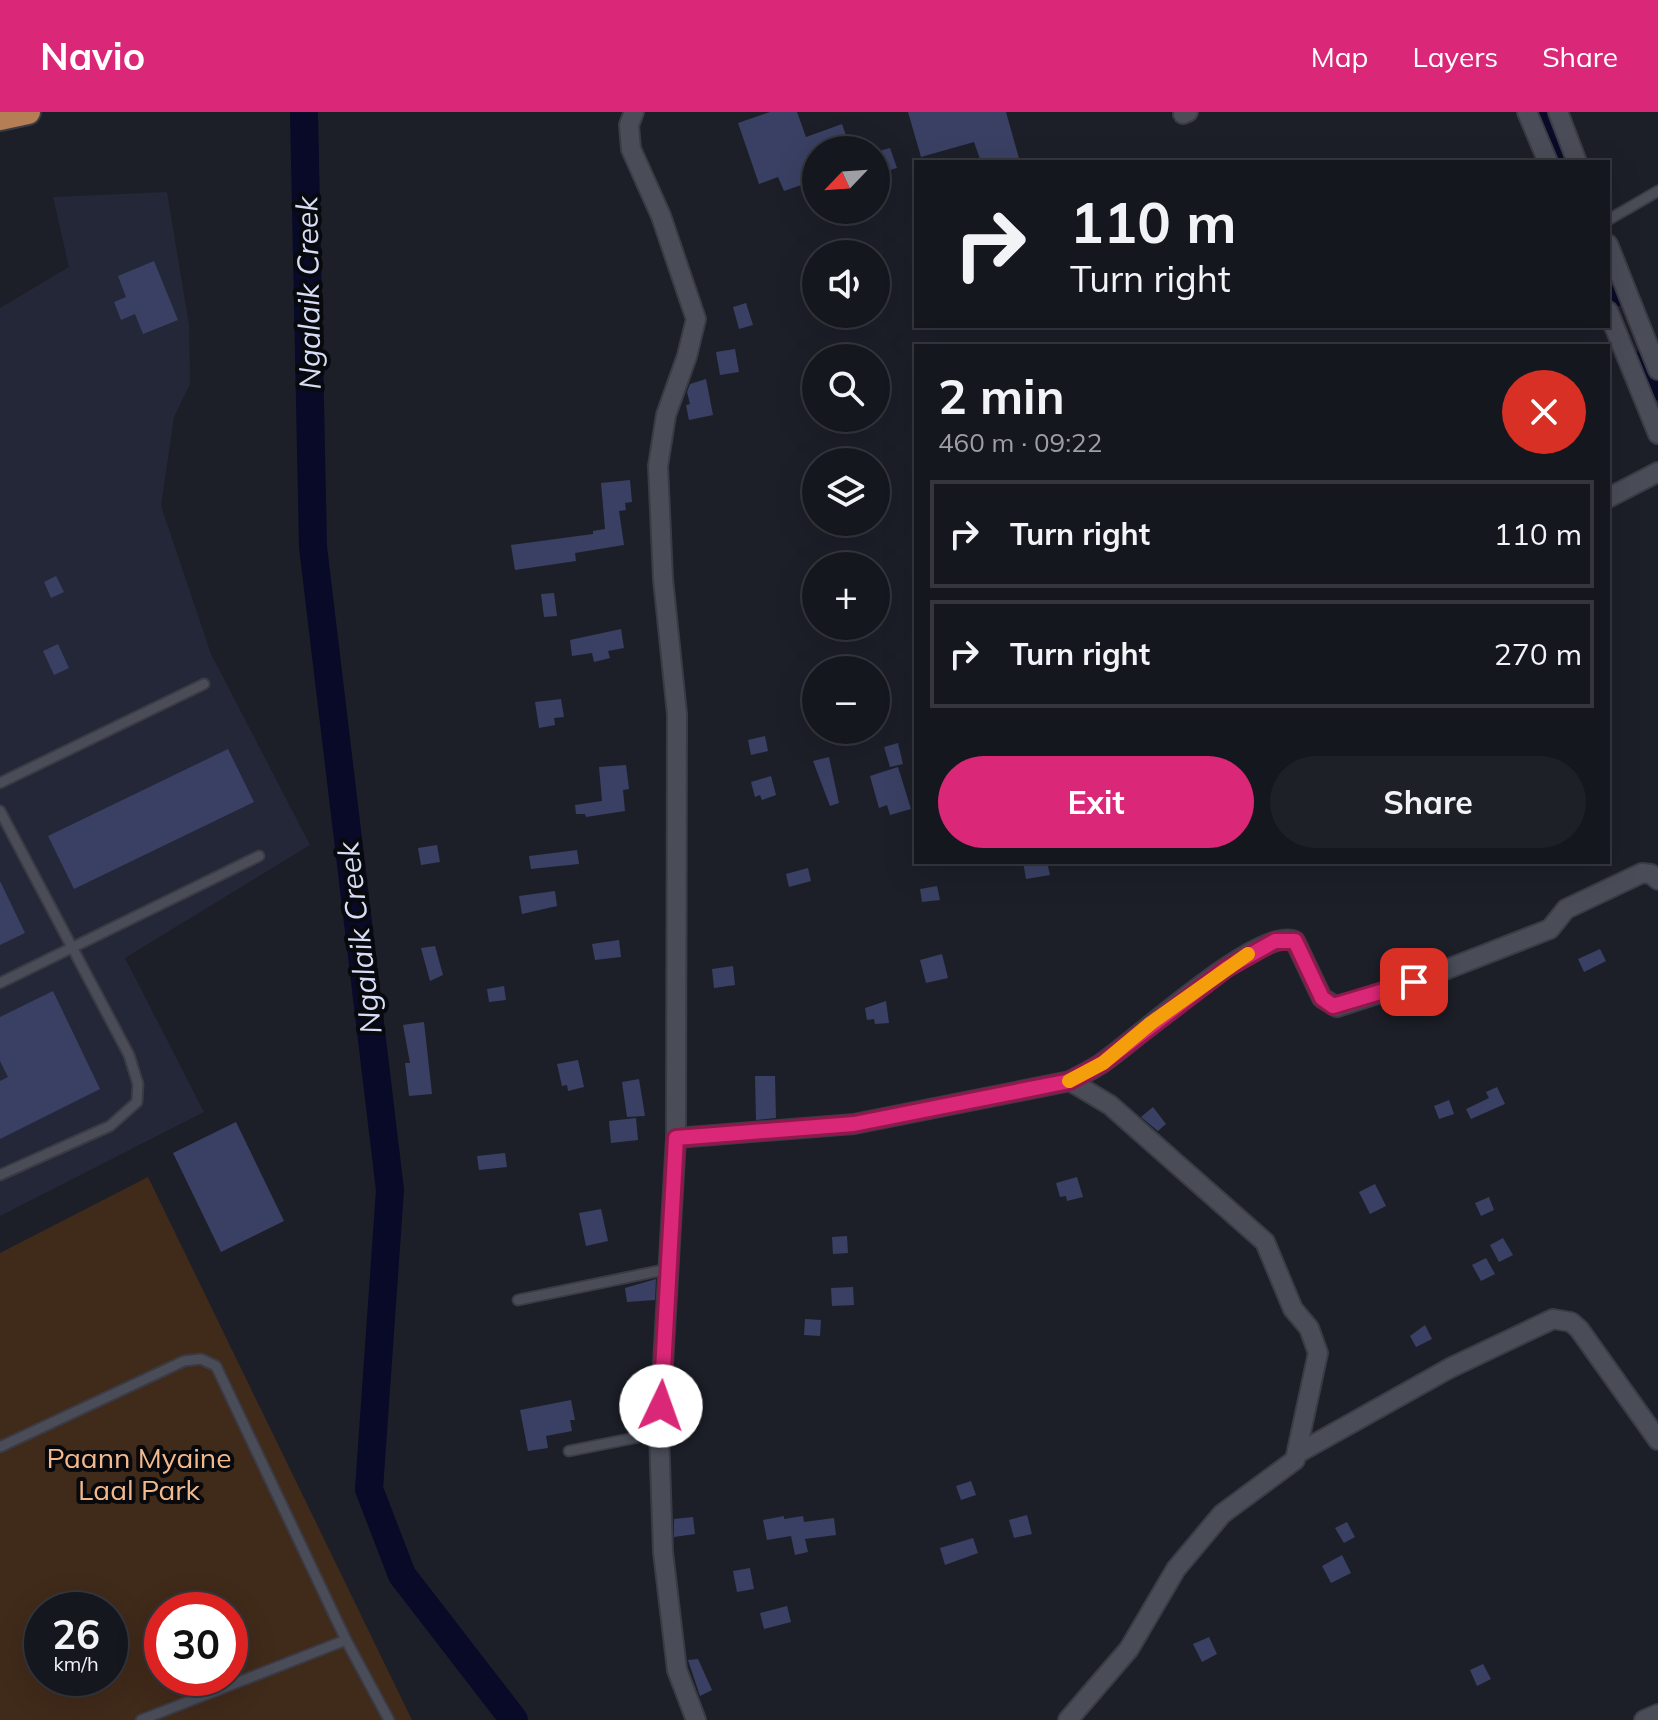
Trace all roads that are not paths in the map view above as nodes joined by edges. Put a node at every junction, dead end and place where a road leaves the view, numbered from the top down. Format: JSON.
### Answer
{"nodes":[{"id":1,"x":28,"y":112,"type":"edge"},
{"id":2,"x":634,"y":112,"type":"edge"},
{"id":3,"x":1527,"y":112,"type":"edge"},
{"id":4,"x":1558,"y":112,"type":"edge"},
{"id":5,"x":0,"y":118,"type":"edge"},
{"id":6,"x":1547,"y":160,"type":"edge"},
{"id":7,"x":1576,"y":160,"type":"edge"},
{"id":8,"x":1658,"y":191,"type":"edge"},
{"id":9,"x":1610,"y":219,"type":"edge"},
{"id":10,"x":1610,"y":249,"type":"edge"},
{"id":11,"x":1610,"y":316,"type":"edge"},
{"id":12,"x":1658,"y":370,"type":"edge"},
{"id":13,"x":1658,"y":434,"type":"edge"},
{"id":14,"x":1658,"y":472,"type":"edge"},
{"id":15,"x":1610,"y":497,"type":"edge"},
{"id":16,"x":204,"y":684,"type":"dead end"},
{"id":17,"x":0,"y":783,"type":"edge"},
{"id":18,"x":0,"y":811,"type":"edge"},
{"id":19,"x":259,"y":856,"type":"dead end"},
{"id":20,"x":1658,"y":880,"type":"edge"},
{"id":21,"x":73,"y":950,"type":"junction"},
{"id":22,"x":0,"y":983,"type":"edge"},
{"id":23,"x":1070,"y":1081,"type":"junction"},
{"id":24,"x":676,"y":1138,"type":"junction"},
{"id":25,"x":0,"y":1175,"type":"edge"},
{"id":26,"x":668,"y":1269,"type":"junction"},
{"id":27,"x":518,"y":1300,"type":"dead end"},
{"id":28,"x":659,"y":1433,"type":"junction"},
{"id":29,"x":1658,"y":1440,"type":"edge"},
{"id":30,"x":0,"y":1447,"type":"edge"},
{"id":31,"x":569,"y":1451,"type":"dead end"},
{"id":32,"x":1300,"y":1452,"type":"junction"},
{"id":33,"x":346,"y":1640,"type":"junction"},
{"id":34,"x":1658,"y":1714,"type":"edge"},
{"id":35,"x":141,"y":1720,"type":"edge"},
{"id":36,"x":389,"y":1720,"type":"edge"},
{"id":37,"x":696,"y":1720,"type":"edge"},
{"id":38,"x":1068,"y":1720,"type":"edge"},
{"id":39,"x":1644,"y":1720,"type":"edge"}],
"edges":[{"from":1,"to":5,"type":"highway"},
{"from":2,"to":24,"type":"street"},
{"from":3,"to":6,"type":"street"},
{"from":4,"to":7,"type":"street"},
{"from":8,"to":9,"type":"lane"},
{"from":10,"to":12,"type":"street"},
{"from":11,"to":13,"type":"street"},
{"from":14,"to":15,"type":"street"},
{"from":16,"to":17,"type":"lane"},
{"from":18,"to":21,"type":"lane"},
{"from":19,"to":21,"type":"lane"},
{"from":20,"to":23,"type":"street"},
{"from":21,"to":22,"type":"lane"},
{"from":21,"to":25,"type":"lane"},
{"from":23,"to":24,"type":"street"},
{"from":23,"to":32,"type":"street"},
{"from":24,"to":26,"type":"street"},
{"from":26,"to":27,"type":"lane"},
{"from":26,"to":28,"type":"street"},
{"from":28,"to":31,"type":"lane"},
{"from":28,"to":37,"type":"street"},
{"from":29,"to":32,"type":"street"},
{"from":30,"to":33,"type":"lane"},
{"from":32,"to":38,"type":"street"},
{"from":33,"to":35,"type":"lane"},
{"from":33,"to":36,"type":"lane"},
{"from":34,"to":39,"type":"street"}]}
